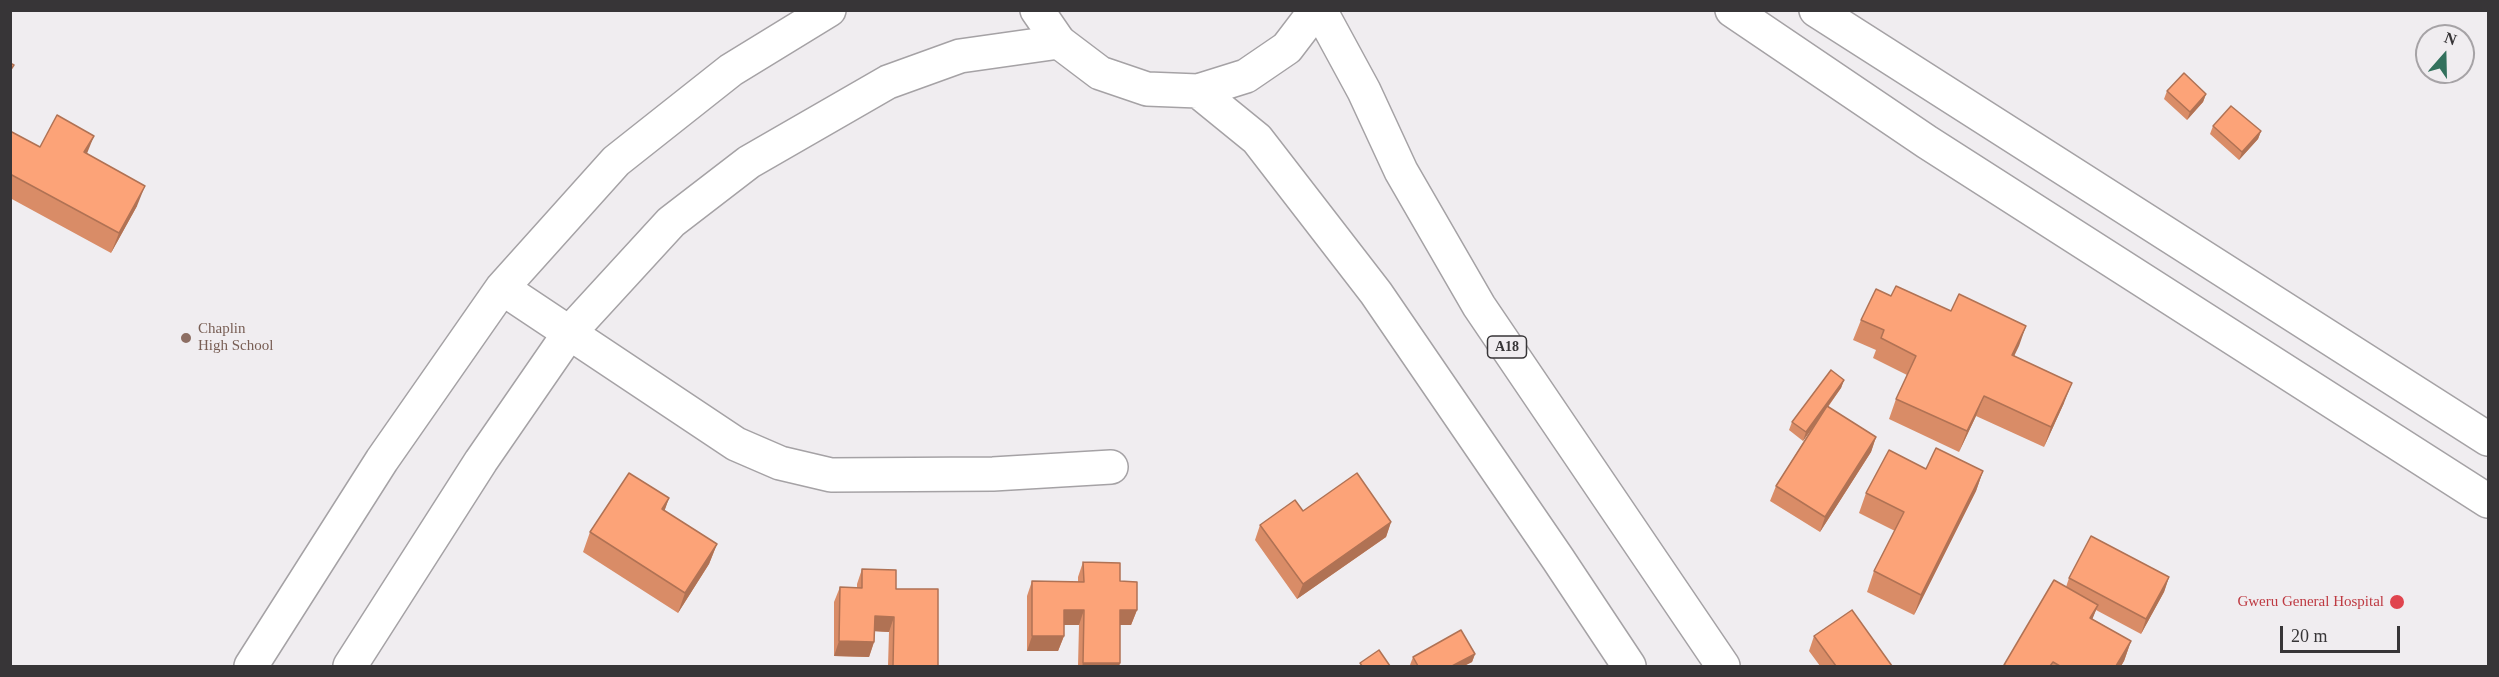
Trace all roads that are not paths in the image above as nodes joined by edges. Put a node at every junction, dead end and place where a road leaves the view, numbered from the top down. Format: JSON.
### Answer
{"nodes":[{"id":1,"x":829,"y":10,"type":"edge"},
{"id":2,"x":1037,"y":10,"type":"edge"},
{"id":3,"x":1318,"y":10,"type":"edge"},
{"id":4,"x":1732,"y":10,"type":"edge"},
{"id":5,"x":1816,"y":10,"type":"edge"},
{"id":6,"x":1059,"y":42,"type":"junction"},
{"id":7,"x":1198,"y":91,"type":"junction"},
{"id":8,"x":1954,"y":100,"type":"junction"},
{"id":9,"x":1928,"y":142,"type":"junction"},
{"id":10,"x":502,"y":288,"type":"junction"},
{"id":11,"x":570,"y":332,"type":"junction"},
{"id":12,"x":2488,"y":439,"type":"edge"},
{"id":13,"x":1111,"y":467,"type":"dead end"},
{"id":14,"x":2488,"y":501,"type":"edge"},
{"id":15,"x":251,"y":666,"type":"edge"},
{"id":16,"x":350,"y":666,"type":"edge"},
{"id":17,"x":1629,"y":666,"type":"edge"},
{"id":18,"x":1723,"y":666,"type":"edge"}],
"edges":[{"from":1,"to":10,"type":"main road"},
{"from":2,"to":6,"type":"main road","number":"A18"},
{"from":3,"to":7,"type":"main road","number":"A18"},
{"from":3,"to":18,"type":"main road","number":"A18"},
{"from":4,"to":9,"type":"main road"},
{"from":5,"to":8,"type":"main road"},
{"from":6,"to":7,"type":"main road","number":"A18"},
{"from":6,"to":11,"type":"main road"},
{"from":7,"to":17,"type":"main road"},
{"from":8,"to":9,"type":"main road"},
{"from":8,"to":12,"type":"main road"},
{"from":9,"to":14,"type":"main road"},
{"from":10,"to":11,"type":"main road"},
{"from":10,"to":15,"type":"main road"},
{"from":11,"to":13,"type":"main road"},
{"from":11,"to":16,"type":"main road"}]}
